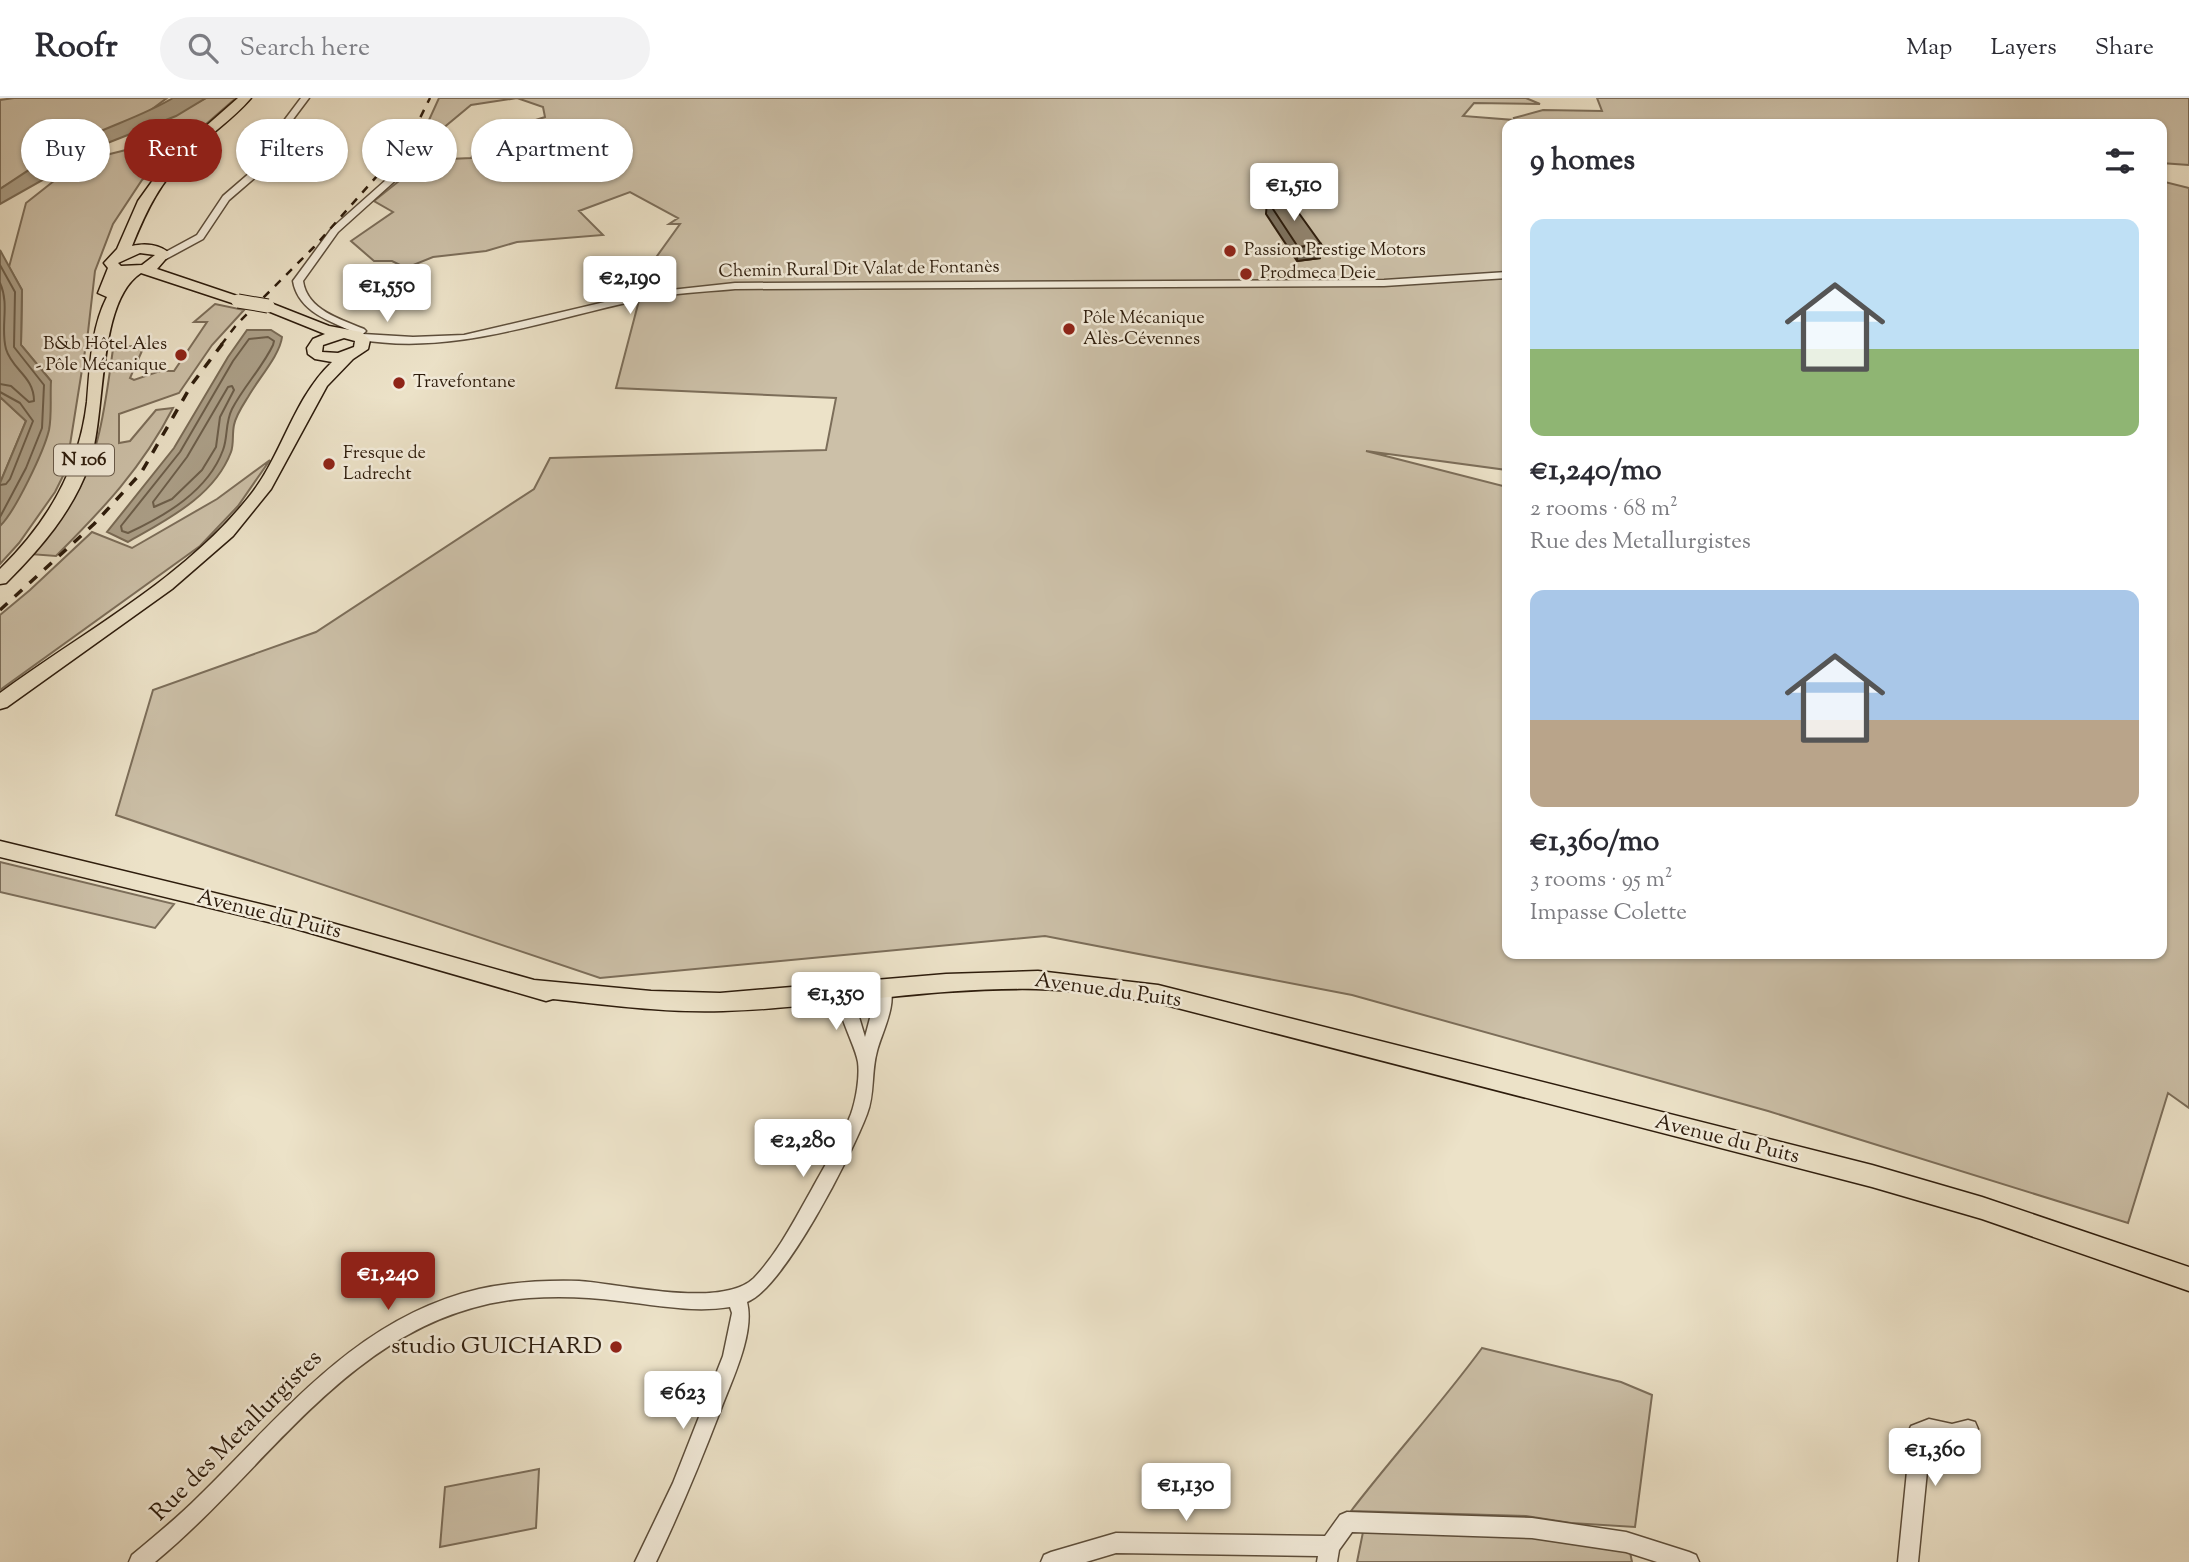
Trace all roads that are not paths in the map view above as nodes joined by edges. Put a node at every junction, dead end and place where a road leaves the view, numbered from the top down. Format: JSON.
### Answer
{"nodes":[{"id":1,"x":245,"y":98,"type":"edge"},
{"id":2,"x":305,"y":98,"type":"edge"},
{"id":3,"x":221,"y":119,"type":"edge"},
{"id":4,"x":158,"y":182,"type":"edge"},
{"id":5,"x":159,"y":182,"type":"edge"},
{"id":6,"x":391,"y":182,"type":"edge"},
{"id":7,"x":158,"y":254,"type":"junction"},
{"id":8,"x":116,"y":262,"type":"junction"},
{"id":9,"x":138,"y":270,"type":"junction"},
{"id":10,"x":1502,"y":275,"type":"edge"},
{"id":11,"x":169,"y":277,"type":"junction"},
{"id":12,"x":105,"y":314,"type":"junction"},
{"id":13,"x":303,"y":321,"type":"junction"},
{"id":14,"x":353,"y":342,"type":"junction"},
{"id":15,"x":319,"y":349,"type":"junction"},
{"id":16,"x":319,"y":386,"type":"junction"},
{"id":17,"x":0,"y":579,"type":"edge"},
{"id":18,"x":0,"y":703,"type":"edge"},
{"id":19,"x":0,"y":849,"type":"edge"},
{"id":20,"x":884,"y":995,"type":"junction"},
{"id":21,"x":846,"y":998,"type":"junction"},
{"id":22,"x":866,"y":1063,"type":"junction"},
{"id":23,"x":2189,"y":1279,"type":"edge"},
{"id":24,"x":737,"y":1297,"type":"junction"},
{"id":25,"x":1968,"y":1429,"type":"dead end"},
{"id":26,"x":1328,"y":1554,"type":"edge"},
{"id":27,"x":139,"y":1562,"type":"edge"},
{"id":28,"x":645,"y":1562,"type":"edge"},
{"id":29,"x":1051,"y":1562,"type":"edge"},
{"id":30,"x":1689,"y":1562,"type":"edge"},
{"id":31,"x":1908,"y":1562,"type":"edge"}],
"edges":[{"from":1,"to":3,"type":"main road","number":"N 106"},
{"from":2,"to":7,"type":"street"},
{"from":4,"to":8,"type":"main road","number":"N 106"},
{"from":5,"to":7,"type":"main road","number":"N 106"},
{"from":6,"to":14,"type":"street"},
{"from":7,"to":8,"type":"main road"},
{"from":7,"to":9,"type":"main road"},
{"from":7,"to":11,"type":"main road"},
{"from":8,"to":9,"type":"main road"},
{"from":8,"to":12,"type":"main road","number":"N 106"},
{"from":9,"to":11,"type":"main road"},
{"from":9,"to":12,"type":"main road","number":"N 106"},
{"from":10,"to":14,"type":"street","name":"Chemin Rural Dit Valat de Fontanès"},
{"from":11,"to":13,"type":"main road","bridge":true},
{"from":12,"to":17,"type":"main road","number":"N 106"},
{"from":13,"to":14,"type":"main road"},
{"from":13,"to":15,"type":"main road"},
{"from":14,"to":15,"type":"main road"},
{"from":14,"to":15,"type":"main road"},
{"from":14,"to":16,"type":"main road"},
{"from":15,"to":16,"type":"main road"},
{"from":16,"to":18,"type":"main road"},
{"from":19,"to":21,"type":"main road","name":"Avenue du Puits"},
{"from":20,"to":21,"type":"main road","name":"Avenue du Puits"},
{"from":20,"to":22,"type":"street"},
{"from":20,"to":23,"type":"main road","name":"Avenue du Puits"},
{"from":21,"to":22,"type":"street"},
{"from":22,"to":24,"type":"street"},
{"from":24,"to":27,"type":"street","name":"Rue des Metallurgistes"},
{"from":24,"to":28,"type":"street"},
{"from":25,"to":31,"type":"street"},
{"from":26,"to":29,"type":"street"},
{"from":26,"to":30,"type":"street"}]}
